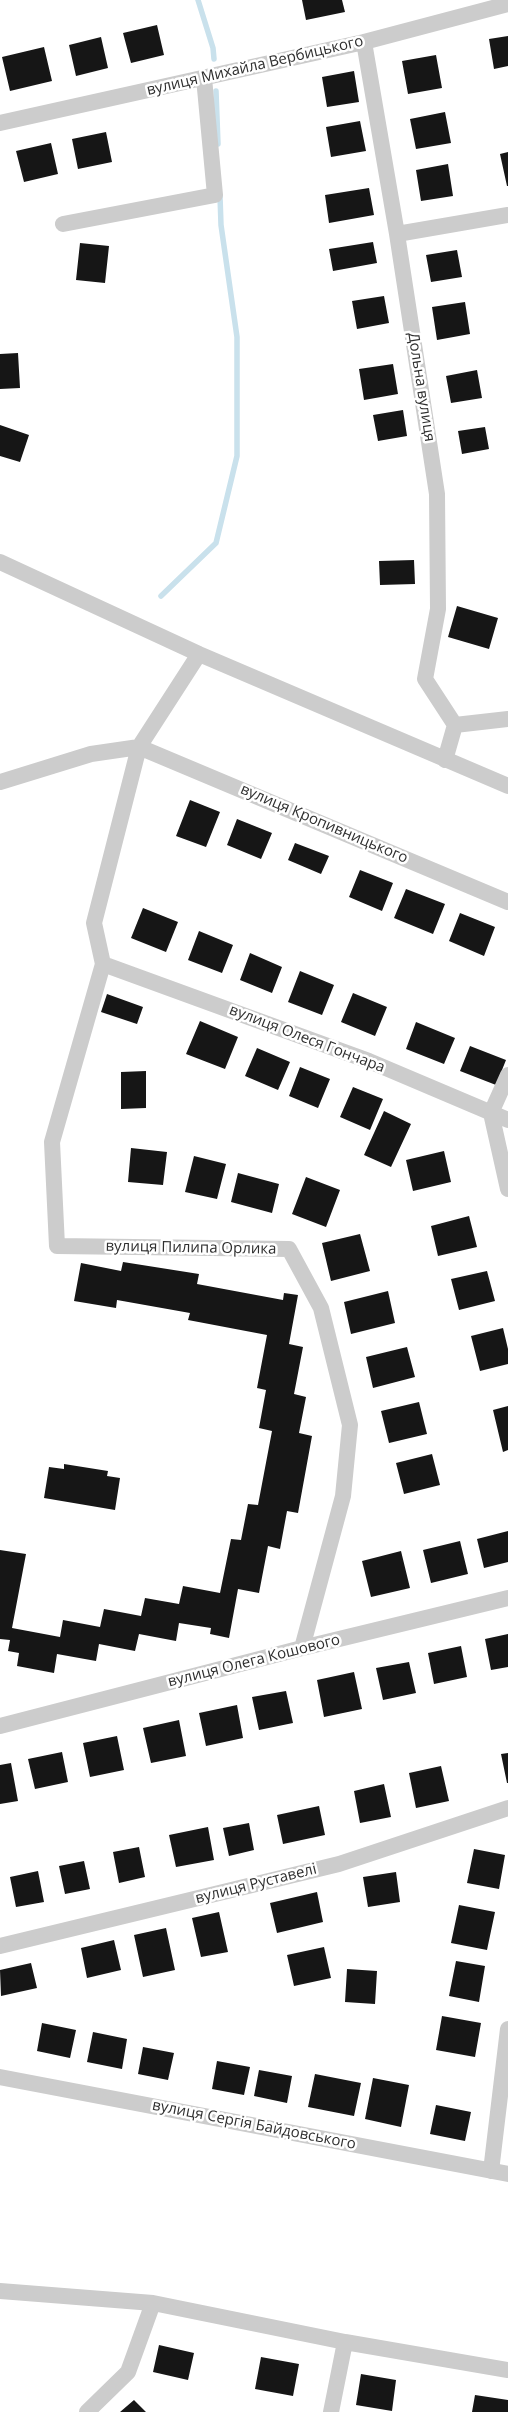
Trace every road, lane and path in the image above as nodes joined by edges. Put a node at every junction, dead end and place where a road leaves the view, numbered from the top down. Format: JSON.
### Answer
{"nodes":[{"id":1,"x":508,"y":4,"type":"edge"},
{"id":2,"x":364,"y":42,"type":"junction"},
{"id":3,"x":204,"y":78,"type":"junction"},
{"id":4,"x":0,"y":124,"type":"edge"},
{"id":5,"x":508,"y":215,"type":"edge"},
{"id":6,"x":63,"y":224,"type":"dead end"},
{"id":7,"x":397,"y":234,"type":"junction"},
{"id":8,"x":0,"y":562,"type":"edge"},
{"id":9,"x":199,"y":654,"type":"junction"},
{"id":10,"x":508,"y":719,"type":"edge"},
{"id":11,"x":455,"y":725,"type":"junction"},
{"id":12,"x":139,"y":747,"type":"junction"},
{"id":13,"x":445,"y":760,"type":"junction"},
{"id":14,"x":0,"y":782,"type":"edge"},
{"id":15,"x":508,"y":786,"type":"edge"},
{"id":16,"x":508,"y":902,"type":"edge"},
{"id":17,"x":104,"y":964,"type":"junction"},
{"id":18,"x":508,"y":1075,"type":"edge"},
{"id":19,"x":491,"y":1113,"type":"junction"},
{"id":20,"x":508,"y":1120,"type":"edge"},
{"id":21,"x":508,"y":1189,"type":"edge"},
{"id":22,"x":508,"y":1598,"type":"edge"},
{"id":23,"x":302,"y":1648,"type":"junction"},
{"id":24,"x":0,"y":1726,"type":"edge"},
{"id":25,"x":508,"y":1808,"type":"edge"},
{"id":26,"x":0,"y":1946,"type":"edge"},
{"id":27,"x":508,"y":2029,"type":"edge"},
{"id":28,"x":0,"y":2077,"type":"edge"},
{"id":29,"x":491,"y":2171,"type":"junction"},
{"id":30,"x":508,"y":2174,"type":"edge"},
{"id":31,"x":0,"y":2290,"type":"edge"},
{"id":32,"x":153,"y":2303,"type":"junction"},
{"id":33,"x":345,"y":2342,"type":"junction"},
{"id":34,"x":508,"y":2370,"type":"edge"},
{"id":35,"x":87,"y":2412,"type":"edge"},
{"id":36,"x":331,"y":2412,"type":"edge"}],
"edges":[{"from":1,"to":2,"type":"street","name":"вулиця Михайла Вербицького"},
{"from":2,"to":3,"type":"street","name":"вулиця Михайла Вербицького"},
{"from":2,"to":7,"type":"street","name":"Дольна вулиця"},
{"from":3,"to":4,"type":"street","name":"вулиця Михайла Вербицького"},
{"from":3,"to":6,"type":"street"},
{"from":5,"to":7,"type":"street"},
{"from":7,"to":11,"type":"street","name":"Дольна вулиця"},
{"from":8,"to":9,"type":"street"},
{"from":9,"to":12,"type":"street"},
{"from":9,"to":13,"type":"street"},
{"from":10,"to":11,"type":"street"},
{"from":11,"to":13,"type":"street"},
{"from":12,"to":14,"type":"street"},
{"from":12,"to":16,"type":"street","name":"вулиця Кропивницького"},
{"from":12,"to":17,"type":"street"},
{"from":13,"to":15,"type":"street"},
{"from":17,"to":19,"type":"street","name":"вулиця Олеся Гончара"},
{"from":17,"to":23,"type":"street","name":"вулиця Пилипа Орлика"},
{"from":18,"to":19,"type":"street"},
{"from":19,"to":20,"type":"street","name":"вулиця Олеся Гончара"},
{"from":19,"to":21,"type":"street"},
{"from":22,"to":23,"type":"street","name":"вулиця Олега Кошового"},
{"from":23,"to":24,"type":"street","name":"вулиця Олега Кошового"},
{"from":25,"to":26,"type":"street","name":"вулиця Руставелі"},
{"from":27,"to":29,"type":"street"},
{"from":28,"to":29,"type":"street","name":"вулиця Сергія Байдовського"},
{"from":29,"to":30,"type":"street","name":"вулиця Сергія Байдовського"},
{"from":31,"to":32,"type":"street"},
{"from":32,"to":33,"type":"street"},
{"from":32,"to":35,"type":"street"},
{"from":33,"to":34,"type":"street"},
{"from":33,"to":36,"type":"street"}]}
